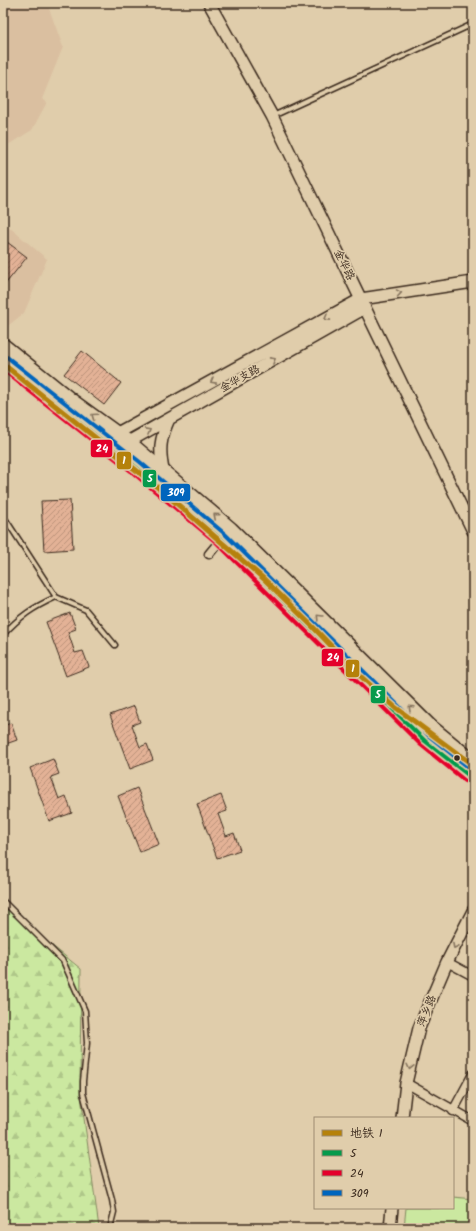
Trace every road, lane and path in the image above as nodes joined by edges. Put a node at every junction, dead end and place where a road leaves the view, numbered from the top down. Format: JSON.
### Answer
{"nodes":[{"id":1,"x":209,"y":3,"type":"edge"},
{"id":2,"x":473,"y":24,"type":"edge"},
{"id":3,"x":272,"y":116,"type":"junction"},
{"id":4,"x":473,"y":282,"type":"edge"},
{"id":5,"x":363,"y":304,"type":"junction"},
{"id":6,"x":3,"y":345,"type":"edge"},
{"id":7,"x":3,"y":362,"type":"edge"},
{"id":8,"x":169,"y":419,"type":"junction"},
{"id":9,"x":118,"y":433,"type":"junction"},
{"id":10,"x":103,"y":442,"type":"junction"},
{"id":11,"x":129,"y":442,"type":"junction"},
{"id":12,"x":114,"y":450,"type":"junction"},
{"id":13,"x":163,"y":470,"type":"junction"},
{"id":14,"x":3,"y":520,"type":"edge"},
{"id":15,"x":231,"y":529,"type":"junction"},
{"id":16,"x":473,"y":531,"type":"edge"},
{"id":17,"x":221,"y":539,"type":"junction"},
{"id":18,"x":209,"y":554,"type":"dead end"},
{"id":19,"x":56,"y":597,"type":"junction"},
{"id":20,"x":3,"y":634,"type":"edge"},
{"id":21,"x":115,"y":645,"type":"dead end"},
{"id":22,"x":473,"y":761,"type":"edge"},
{"id":23,"x":473,"y":779,"type":"edge"},
{"id":24,"x":3,"y":901,"type":"edge"},
{"id":25,"x":473,"y":911,"type":"edge"},
{"id":26,"x":446,"y":962,"type":"junction"},
{"id":27,"x":473,"y":976,"type":"edge"},
{"id":28,"x":473,"y":1074,"type":"edge"},
{"id":29,"x":406,"y":1083,"type":"junction"},
{"id":30,"x":453,"y":1110,"type":"junction"},
{"id":31,"x":402,"y":1117,"type":"edge"},
{"id":32,"x":473,"y":1121,"type":"edge"},
{"id":33,"x":392,"y":1209,"type":"edge"},
{"id":34,"x":110,"y":1228,"type":"edge"},
{"id":35,"x":390,"y":1228,"type":"edge"}],
"edges":[{"from":1,"to":3,"type":"main road","name":"金华路"},
{"from":2,"to":3,"type":"lane"},
{"from":3,"to":5,"type":"main road","name":"金华路"},
{"from":5,"to":4,"type":"main road","name":"金华支路","one_way":true},
{"from":8,"to":5,"type":"main road","name":"金华支路","one_way":true},
{"from":5,"to":9,"type":"main road","one_way":true},
{"from":5,"to":16,"type":"main road","name":"金华路"},
{"from":9,"to":6,"type":"main road","one_way":true},
{"from":7,"to":10,"type":"main road"},
{"from":11,"to":8,"type":"main road","name":"金华支路","one_way":true},
{"from":8,"to":13,"type":"main road"},
{"from":9,"to":10,"type":"main road"},
{"from":9,"to":11,"type":"main road"},
{"from":10,"to":12,"type":"main road"},
{"from":11,"to":12,"type":"main road","name":"金华支路"},
{"from":11,"to":13,"type":"main road"},
{"from":12,"to":17,"type":"main road"},
{"from":15,"to":13,"type":"main road","one_way":true},
{"from":14,"to":19,"type":"lane"},
{"from":15,"to":17,"type":"street"},
{"from":22,"to":15,"type":"main road","one_way":true},
{"from":17,"to":18,"type":"street"},
{"from":17,"to":23,"type":"main road"},
{"from":19,"to":20,"type":"lane"},
{"from":19,"to":21,"type":"lane"},
{"from":24,"to":34,"type":"lane"},
{"from":25,"to":26,"type":"main road","name":"萍乡路","one_way":true},
{"from":26,"to":27,"type":"street"},
{"from":26,"to":29,"type":"main road","name":"萍乡路","one_way":true},
{"from":28,"to":30,"type":"street"},
{"from":29,"to":30,"type":"street"},
{"from":29,"to":31,"type":"main road","name":"萍乡路"},
{"from":30,"to":32,"type":"street"},
{"from":33,"to":35,"type":"main road"}]}
